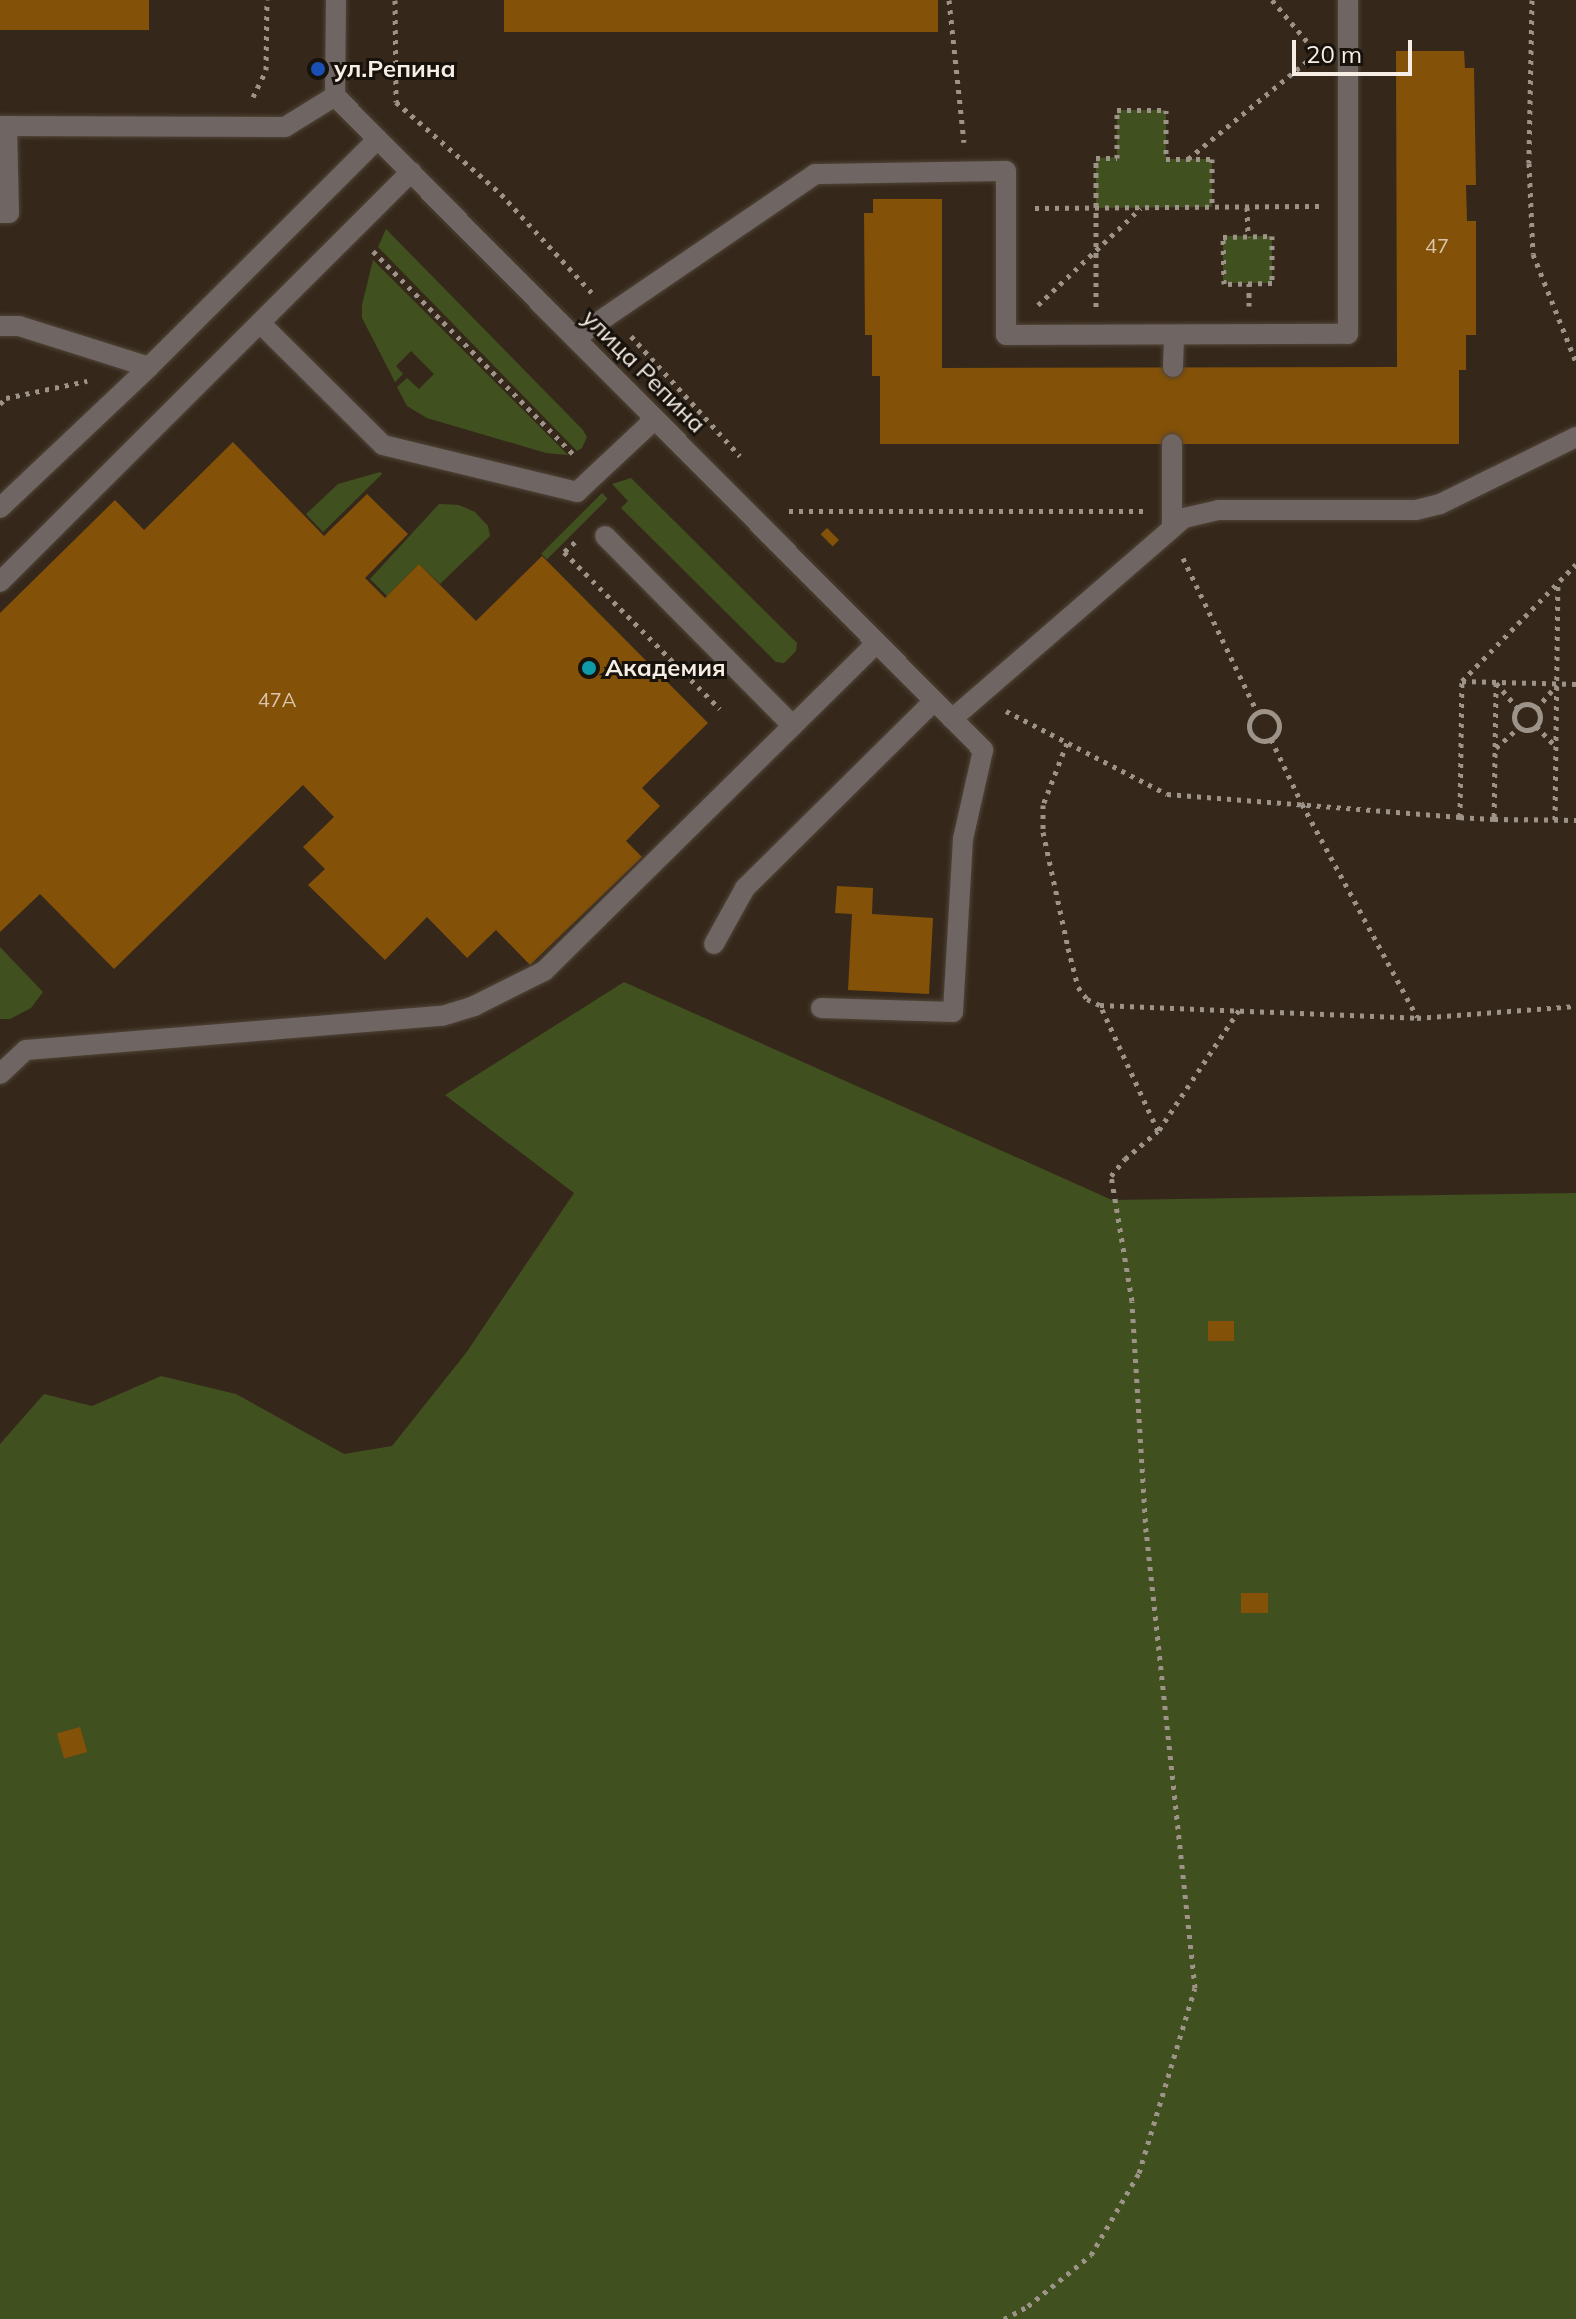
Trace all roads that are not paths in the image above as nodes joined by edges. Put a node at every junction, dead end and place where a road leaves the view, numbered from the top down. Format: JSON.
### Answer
{"nodes":[{"id":1,"x":336,"y":0,"type":"edge"},
{"id":2,"x":1348,"y":0,"type":"edge"},
{"id":3,"x":335,"y":96,"type":"junction"},
{"id":4,"x":3,"y":126,"type":"edge"},
{"id":5,"x":378,"y":139,"type":"junction"},
{"id":6,"x":411,"y":172,"type":"junction"},
{"id":7,"x":0,"y":213,"type":"edge"},
{"id":8,"x":260,"y":323,"type":"junction"},
{"id":9,"x":0,"y":326,"type":"edge"},
{"id":10,"x":1174,"y":335,"type":"junction"},
{"id":11,"x":575,"y":338,"type":"junction"},
{"id":12,"x":149,"y":367,"type":"junction"},
{"id":13,"x":1173,"y":367,"type":"dead end"},
{"id":14,"x":655,"y":419,"type":"junction"},
{"id":15,"x":1576,"y":437,"type":"edge"},
{"id":16,"x":1172,"y":444,"type":"dead end"},
{"id":17,"x":0,"y":508,"type":"edge"},
{"id":18,"x":1171,"y":522,"type":"junction"},
{"id":19,"x":605,"y":536,"type":"dead end"},
{"id":20,"x":0,"y":582,"type":"edge"},
{"id":21,"x":877,"y":643,"type":"junction"},
{"id":22,"x":934,"y":701,"type":"junction"},
{"id":23,"x":952,"y":719,"type":"junction"},
{"id":24,"x":793,"y":726,"type":"junction"},
{"id":25,"x":714,"y":944,"type":"dead end"},
{"id":26,"x":821,"y":1008,"type":"dead end"},
{"id":27,"x":0,"y":1074,"type":"edge"}],
"edges":[{"from":1,"to":3,"type":"street"},
{"from":2,"to":10,"type":"street"},
{"from":3,"to":4,"type":"street"},
{"from":3,"to":5,"type":"street","name":"улица Репина"},
{"from":4,"to":7,"type":"street"},
{"from":5,"to":6,"type":"street","name":"улица Репина"},
{"from":5,"to":12,"type":"street"},
{"from":6,"to":8,"type":"street"},
{"from":6,"to":11,"type":"street","name":"улица Репина"},
{"from":8,"to":14,"type":"street"},
{"from":8,"to":20,"type":"street"},
{"from":9,"to":12,"type":"street"},
{"from":10,"to":11,"type":"street"},
{"from":10,"to":13,"type":"street"},
{"from":11,"to":14,"type":"street","name":"улица Репина"},
{"from":12,"to":17,"type":"street"},
{"from":14,"to":21,"type":"street","name":"улица Репина"},
{"from":15,"to":18,"type":"street"},
{"from":16,"to":18,"type":"street"},
{"from":18,"to":23,"type":"street"},
{"from":19,"to":24,"type":"street"},
{"from":21,"to":22,"type":"street","name":"улица Репина"},
{"from":21,"to":24,"type":"street"},
{"from":22,"to":23,"type":"street","name":"улица Репина"},
{"from":22,"to":25,"type":"street"},
{"from":23,"to":26,"type":"street","name":"улица Репина"},
{"from":24,"to":27,"type":"street"}]}
